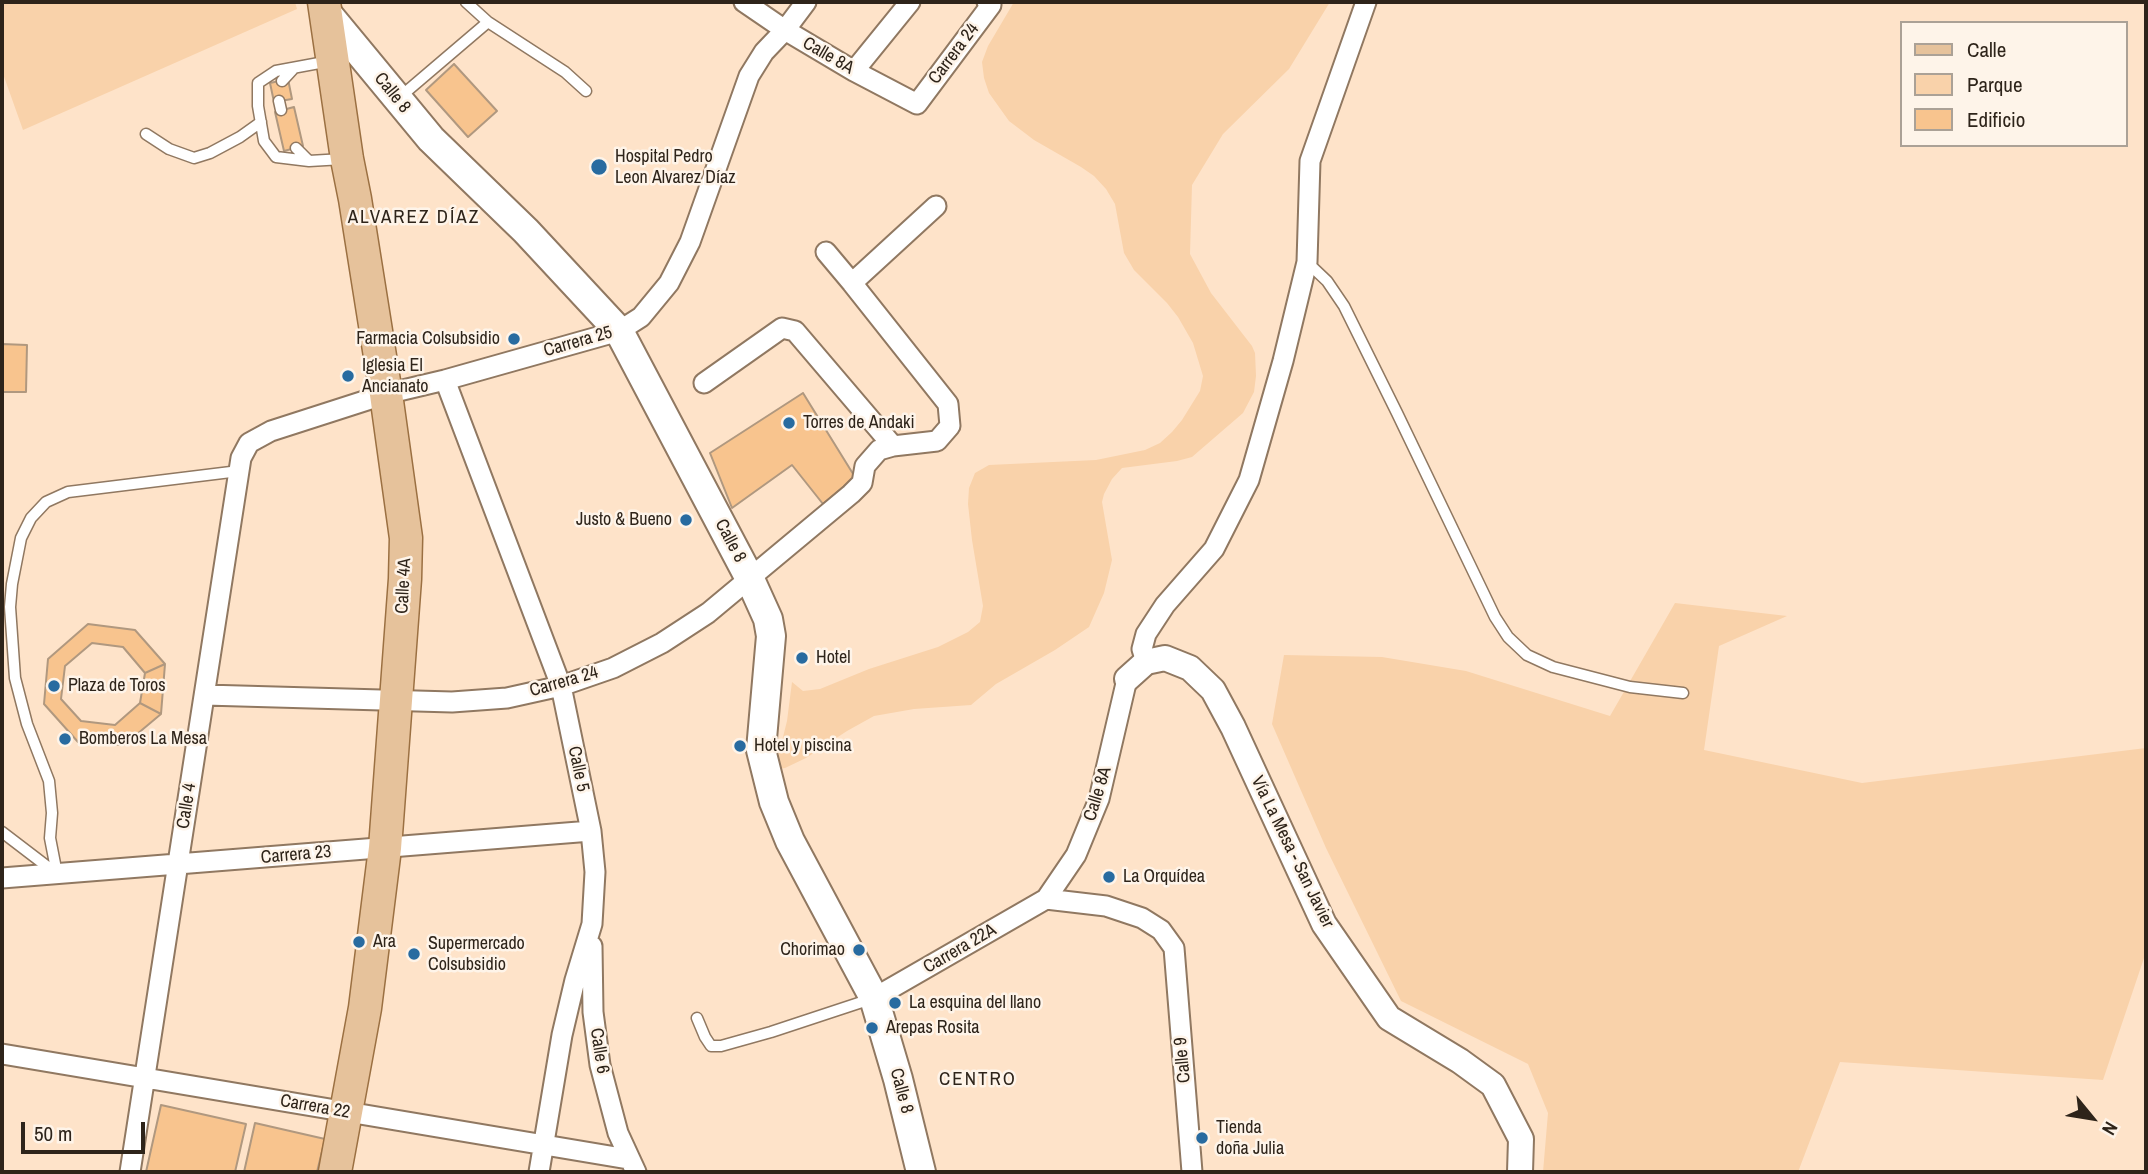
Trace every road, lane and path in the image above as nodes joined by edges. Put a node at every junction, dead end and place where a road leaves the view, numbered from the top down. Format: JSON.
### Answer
{"nodes":[{"id":1,"x":466,"y":2,"type":"edge"},
{"id":2,"x":744,"y":2,"type":"edge"},
{"id":3,"x":806,"y":2,"type":"edge"},
{"id":4,"x":909,"y":2,"type":"edge"},
{"id":5,"x":1366,"y":2,"type":"edge"},
{"id":6,"x":989,"y":3,"type":"edge"},
{"id":7,"x":325,"y":7,"type":"edge"},
{"id":8,"x":488,"y":22,"type":"junction"},
{"id":9,"x":785,"y":30,"type":"junction"},
{"id":10,"x":333,"y":60,"type":"junction"},
{"id":11,"x":294,"y":68,"type":"junction"},
{"id":12,"x":854,"y":71,"type":"junction"},
{"id":13,"x":282,"y":81,"type":"dead end"},
{"id":14,"x":586,"y":91,"type":"dead end"},
{"id":15,"x":397,"y":100,"type":"junction"},
{"id":16,"x":917,"y":104,"type":"joint"},
{"id":17,"x":261,"y":122,"type":"junction"},
{"id":18,"x":146,"y":134,"type":"dead end"},
{"id":19,"x":296,"y":148,"type":"dead end"},
{"id":20,"x":347,"y":159,"type":"junction"},
{"id":21,"x":309,"y":161,"type":"junction"},
{"id":22,"x":936,"y":206,"type":"dead end"},
{"id":23,"x":826,"y":253,"type":"dead end"},
{"id":24,"x":1307,"y":262,"type":"junction"},
{"id":25,"x":852,"y":283,"type":"junction"},
{"id":26,"x":619,"y":331,"type":"junction"},
{"id":27,"x":445,"y":380,"type":"junction"},
{"id":28,"x":704,"y":383,"type":"dead end"},
{"id":29,"x":386,"y":394,"type":"junction"},
{"id":30,"x":249,"y":443,"type":"joint"},
{"id":31,"x":893,"y":446,"type":"junction"},
{"id":32,"x":240,"y":471,"type":"junction"},
{"id":33,"x":749,"y":577,"type":"junction"},
{"id":34,"x":1146,"y":662,"type":"junction"},
{"id":35,"x":1127,"y":679,"type":"joint"},
{"id":36,"x":561,"y":686,"type":"junction"},
{"id":37,"x":1683,"y":693,"type":"dead end"},
{"id":38,"x":205,"y":695,"type":"junction"},
{"id":39,"x":397,"y":699,"type":"junction"},
{"id":40,"x":591,"y":831,"type":"junction"},
{"id":41,"x":2,"y":832,"type":"edge"},
{"id":42,"x":385,"y":848,"type":"junction"},
{"id":43,"x":178,"y":864,"type":"junction"},
{"id":44,"x":57,"y":874,"type":"junction"},
{"id":45,"x":2,"y":878,"type":"edge"},
{"id":46,"x":1046,"y":899,"type":"junction"},
{"id":47,"x":592,"y":924,"type":"junction"},
{"id":48,"x":874,"y":999,"type":"junction"},
{"id":49,"x":698,"y":1018,"type":"dead end"},
{"id":50,"x":2,"y":1055,"type":"edge"},
{"id":51,"x":145,"y":1079,"type":"junction"},
{"id":52,"x":346,"y":1113,"type":"junction"},
{"id":53,"x":544,"y":1146,"type":"junction"},
{"id":54,"x":632,"y":1166,"type":"edge"},
{"id":55,"x":130,"y":1172,"type":"edge"},
{"id":56,"x":335,"y":1172,"type":"edge"},
{"id":57,"x":539,"y":1172,"type":"edge"},
{"id":58,"x":921,"y":1172,"type":"edge"},
{"id":59,"x":1192,"y":1172,"type":"edge"},
{"id":60,"x":1520,"y":1172,"type":"edge"}],
"edges":[{"from":1,"to":8,"type":"lane"},
{"from":2,"to":9,"type":"street","name":"Calle 8A"},
{"from":3,"to":9,"type":"street","name":"Carrera 25"},
{"from":4,"to":12,"type":"street"},
{"from":5,"to":24,"type":"street"},
{"from":6,"to":16,"type":"street","name":"Carrera 24"},
{"from":7,"to":10,"type":"main road","name":"Calle 4A"},
{"from":7,"to":15,"type":"main road","name":"Calle 8"},
{"from":8,"to":14,"type":"lane"},
{"from":8,"to":15,"type":"lane"},
{"from":9,"to":12,"type":"street","name":"Calle 8A"},
{"from":9,"to":26,"type":"street","name":"Carrera 25"},
{"from":10,"to":11,"type":"lane"},
{"from":10,"to":20,"type":"main road","name":"Calle 4A"},
{"from":11,"to":13,"type":"lane"},
{"from":11,"to":17,"type":"lane"},
{"from":12,"to":16,"type":"street","name":"Calle 8A"},
{"from":15,"to":26,"type":"main road","name":"Calle 8"},
{"from":17,"to":18,"type":"lane"},
{"from":17,"to":21,"type":"lane"},
{"from":19,"to":21,"type":"lane"},
{"from":20,"to":21,"type":"lane"},
{"from":20,"to":29,"type":"main road","name":"Calle 4A"},
{"from":22,"to":25,"type":"street"},
{"from":23,"to":25,"type":"street"},
{"from":24,"to":34,"type":"street"},
{"from":24,"to":37,"type":"lane"},
{"from":25,"to":31,"type":"street"},
{"from":26,"to":27,"type":"street","name":"Carrera 25"},
{"from":26,"to":33,"type":"main road","name":"Calle 8"},
{"from":27,"to":29,"type":"street","name":"Carrera 25"},
{"from":27,"to":36,"type":"street","name":"Calle 5"},
{"from":28,"to":31,"type":"street"},
{"from":29,"to":30,"type":"street","name":"Carrera 25"},
{"from":29,"to":39,"type":"main road","name":"Calle 4A"},
{"from":30,"to":32,"type":"street","name":"Calle 4"},
{"from":31,"to":33,"type":"street","name":"Carrera 24"},
{"from":32,"to":38,"type":"street","name":"Calle 4"},
{"from":32,"to":44,"type":"lane"},
{"from":33,"to":36,"type":"street","name":"Carrera 24"},
{"from":33,"to":48,"type":"main road","name":"Calle 8"},
{"from":34,"to":35,"type":"street"},
{"from":34,"to":60,"type":"street","name":"Vía La Mesa - San Javier"},
{"from":35,"to":46,"type":"street","name":"Calle 8A"},
{"from":36,"to":39,"type":"street","name":"Carrera 24"},
{"from":36,"to":40,"type":"street","name":"Calle 5"},
{"from":38,"to":39,"type":"street","name":"Carrera 24"},
{"from":38,"to":43,"type":"street","name":"Calle 4"},
{"from":39,"to":42,"type":"main road","name":"Calle 4A"},
{"from":40,"to":42,"type":"street","name":"Carrera 23"},
{"from":40,"to":47,"type":"street","name":"Calle 5"},
{"from":41,"to":44,"type":"lane"},
{"from":42,"to":43,"type":"street","name":"Carrera 23"},
{"from":42,"to":52,"type":"main road","name":"Calle 4A"},
{"from":43,"to":44,"type":"street","name":"Carrera 23"},
{"from":43,"to":51,"type":"street","name":"Calle 4"},
{"from":44,"to":45,"type":"street","name":"Carrera 23"},
{"from":46,"to":48,"type":"street","name":"Carrera 22A"},
{"from":46,"to":59,"type":"street","name":"Calle 9"},
{"from":47,"to":53,"type":"street","name":"Calle 5"},
{"from":47,"to":54,"type":"street","name":"Calle 6"},
{"from":48,"to":49,"type":"lane"},
{"from":48,"to":58,"type":"main road","name":"Calle 8"},
{"from":50,"to":51,"type":"street","name":"Carrera 22"},
{"from":51,"to":52,"type":"street","name":"Carrera 22"},
{"from":51,"to":55,"type":"street","name":"Calle 4"},
{"from":52,"to":53,"type":"street","name":"Carrera 22"},
{"from":52,"to":56,"type":"main road","name":"Calle 4A"},
{"from":53,"to":54,"type":"street","name":"Carrera 22"},
{"from":53,"to":57,"type":"street","name":"Calle 5"}]}
